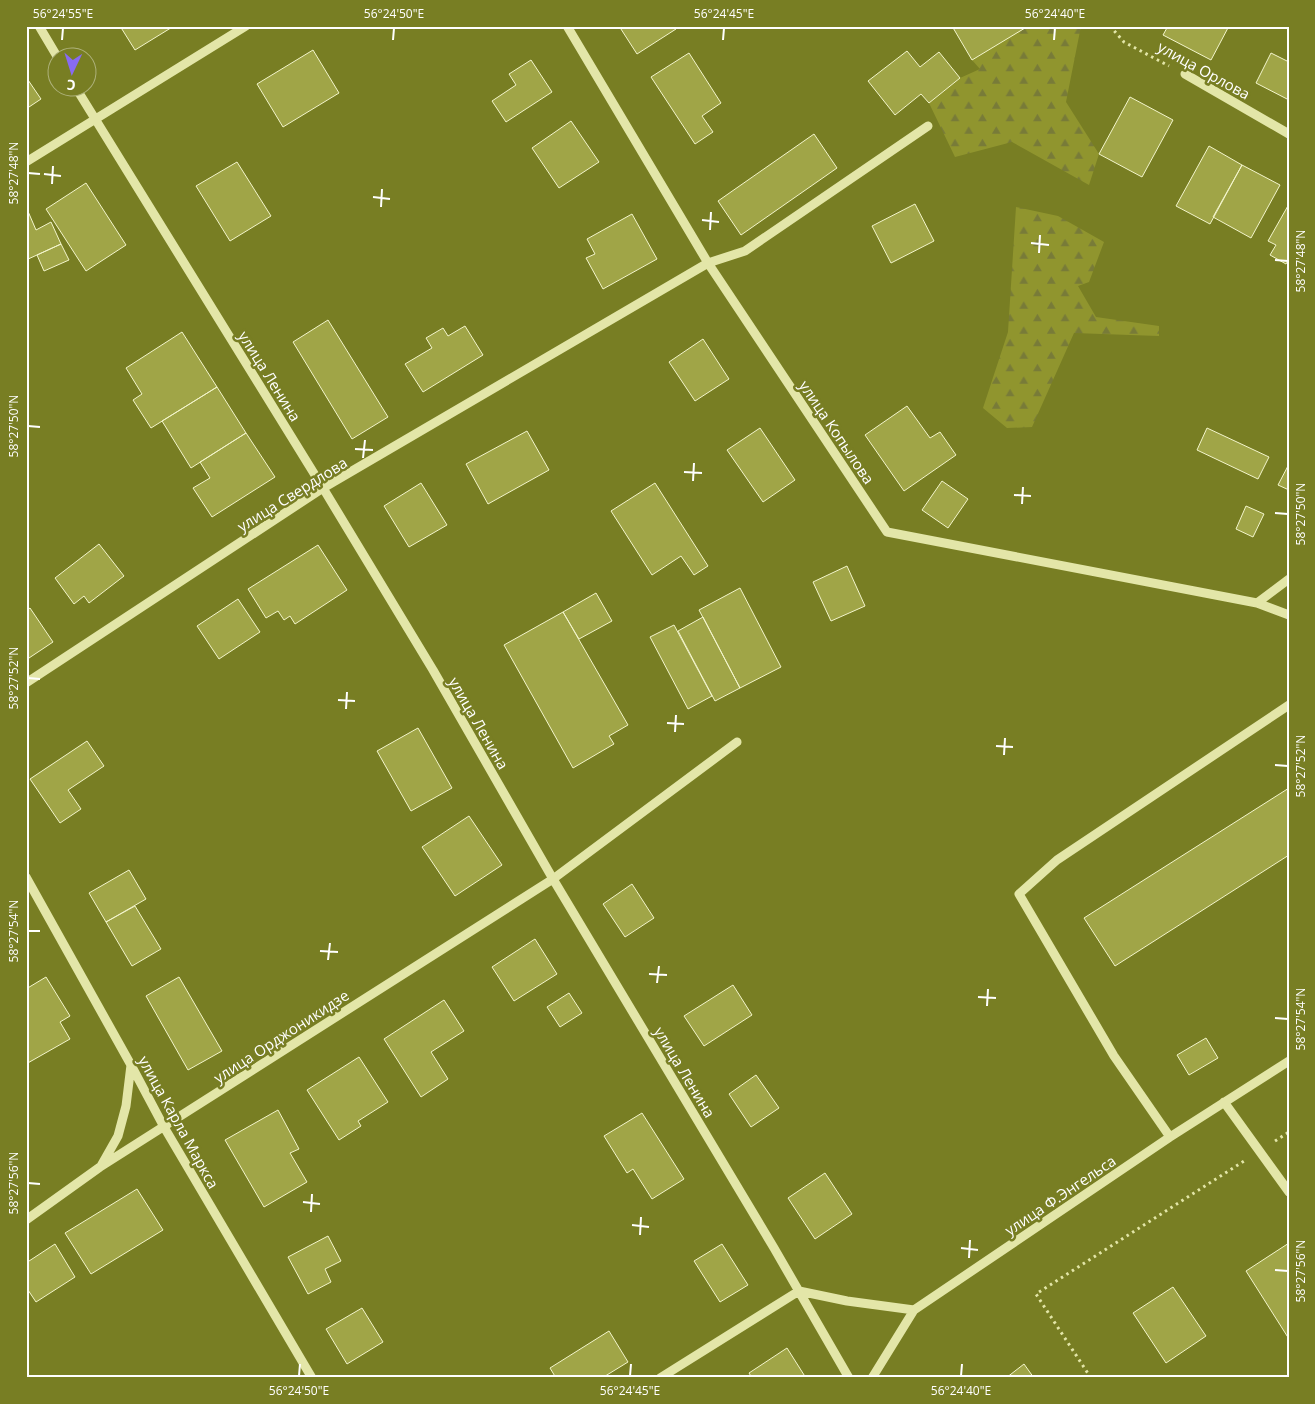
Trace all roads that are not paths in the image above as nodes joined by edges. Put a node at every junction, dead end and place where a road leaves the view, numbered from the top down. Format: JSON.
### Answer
{"nodes":[{"id":1,"x":40,"y":26,"type":"edge"},
{"id":2,"x":246,"y":26,"type":"edge"},
{"id":3,"x":567,"y":26,"type":"edge"},
{"id":4,"x":52,"y":48,"type":"edge"},
{"id":5,"x":1185,"y":74,"type":"road end"},
{"id":6,"x":82,"y":98,"type":"edge"},
{"id":7,"x":96,"y":120,"type":"junction"},
{"id":8,"x":928,"y":126,"type":"dead end"},
{"id":9,"x":1289,"y":134,"type":"edge"},
{"id":10,"x":26,"y":162,"type":"edge"},
{"id":11,"x":708,"y":263,"type":"junction"},
{"id":12,"x":323,"y":488,"type":"junction"},
{"id":13,"x":1289,"y":579,"type":"edge"},
{"id":14,"x":1257,"y":603,"type":"junction"},
{"id":15,"x":1289,"y":615,"type":"edge"},
{"id":16,"x":26,"y":683,"type":"edge"},
{"id":17,"x":1289,"y":705,"type":"edge"},
{"id":18,"x":737,"y":742,"type":"dead end"},
{"id":19,"x":26,"y":877,"type":"edge"},
{"id":20,"x":553,"y":879,"type":"junction"},
{"id":21,"x":1289,"y":1061,"type":"edge"},
{"id":22,"x":131,"y":1065,"type":"junction"},
{"id":23,"x":1224,"y":1102,"type":"junction"},
{"id":24,"x":164,"y":1127,"type":"junction"},
{"id":25,"x":1170,"y":1137,"type":"junction"},
{"id":26,"x":100,"y":1167,"type":"junction"},
{"id":27,"x":1289,"y":1192,"type":"edge"},
{"id":28,"x":26,"y":1220,"type":"edge"},
{"id":29,"x":799,"y":1291,"type":"junction"},
{"id":30,"x":914,"y":1310,"type":"junction"},
{"id":31,"x":312,"y":1378,"type":"edge"},
{"id":32,"x":660,"y":1378,"type":"edge"},
{"id":33,"x":849,"y":1378,"type":"edge"},
{"id":34,"x":872,"y":1378,"type":"edge"}],
"edges":[{"from":1,"to":4,"type":"street"},
{"from":2,"to":7,"type":"street"},
{"from":3,"to":11,"type":"street","name":"улица Копылова"},
{"from":5,"to":9,"type":"street","name":"улица Орлова"},
{"from":6,"to":7,"type":"street","name":"улица Ленина"},
{"from":7,"to":10,"type":"street"},
{"from":7,"to":12,"type":"street","name":"улица Ленина"},
{"from":8,"to":11,"type":"street","name":"улица Свердлова"},
{"from":11,"to":12,"type":"street","name":"улица Свердлова"},
{"from":11,"to":14,"type":"street","name":"улица Копылова"},
{"from":12,"to":16,"type":"street","name":"улица Свердлова"},
{"from":12,"to":20,"type":"street","name":"улица Ленина"},
{"from":13,"to":14,"type":"street"},
{"from":14,"to":15,"type":"street","name":"улица Копылова"},
{"from":17,"to":25,"type":"street"},
{"from":18,"to":20,"type":"street","name":"улица Орджоникидзе"},
{"from":19,"to":22,"type":"street","name":"улица Карла Маркса"},
{"from":20,"to":24,"type":"street","name":"улица Орджоникидзе"},
{"from":20,"to":29,"type":"street","name":"улица Ленина"},
{"from":21,"to":23,"type":"street","name":"улица Ф.Энгельса"},
{"from":22,"to":24,"type":"street","name":"улица Карла Маркса"},
{"from":22,"to":26,"type":"street"},
{"from":23,"to":25,"type":"street","name":"улица Ф.Энгельса"},
{"from":23,"to":27,"type":"street"},
{"from":24,"to":26,"type":"street","name":"улица Орджоникидзе"},
{"from":24,"to":31,"type":"street","name":"улица Карла Маркса"},
{"from":25,"to":30,"type":"street","name":"улица Ф.Энгельса"},
{"from":26,"to":28,"type":"street","name":"улица Орджоникидзе"},
{"from":29,"to":30,"type":"street"},
{"from":29,"to":32,"type":"street"},
{"from":29,"to":33,"type":"street","name":"улица Ленина"},
{"from":30,"to":34,"type":"street","name":"улица Ф.Энгельса"}]}
